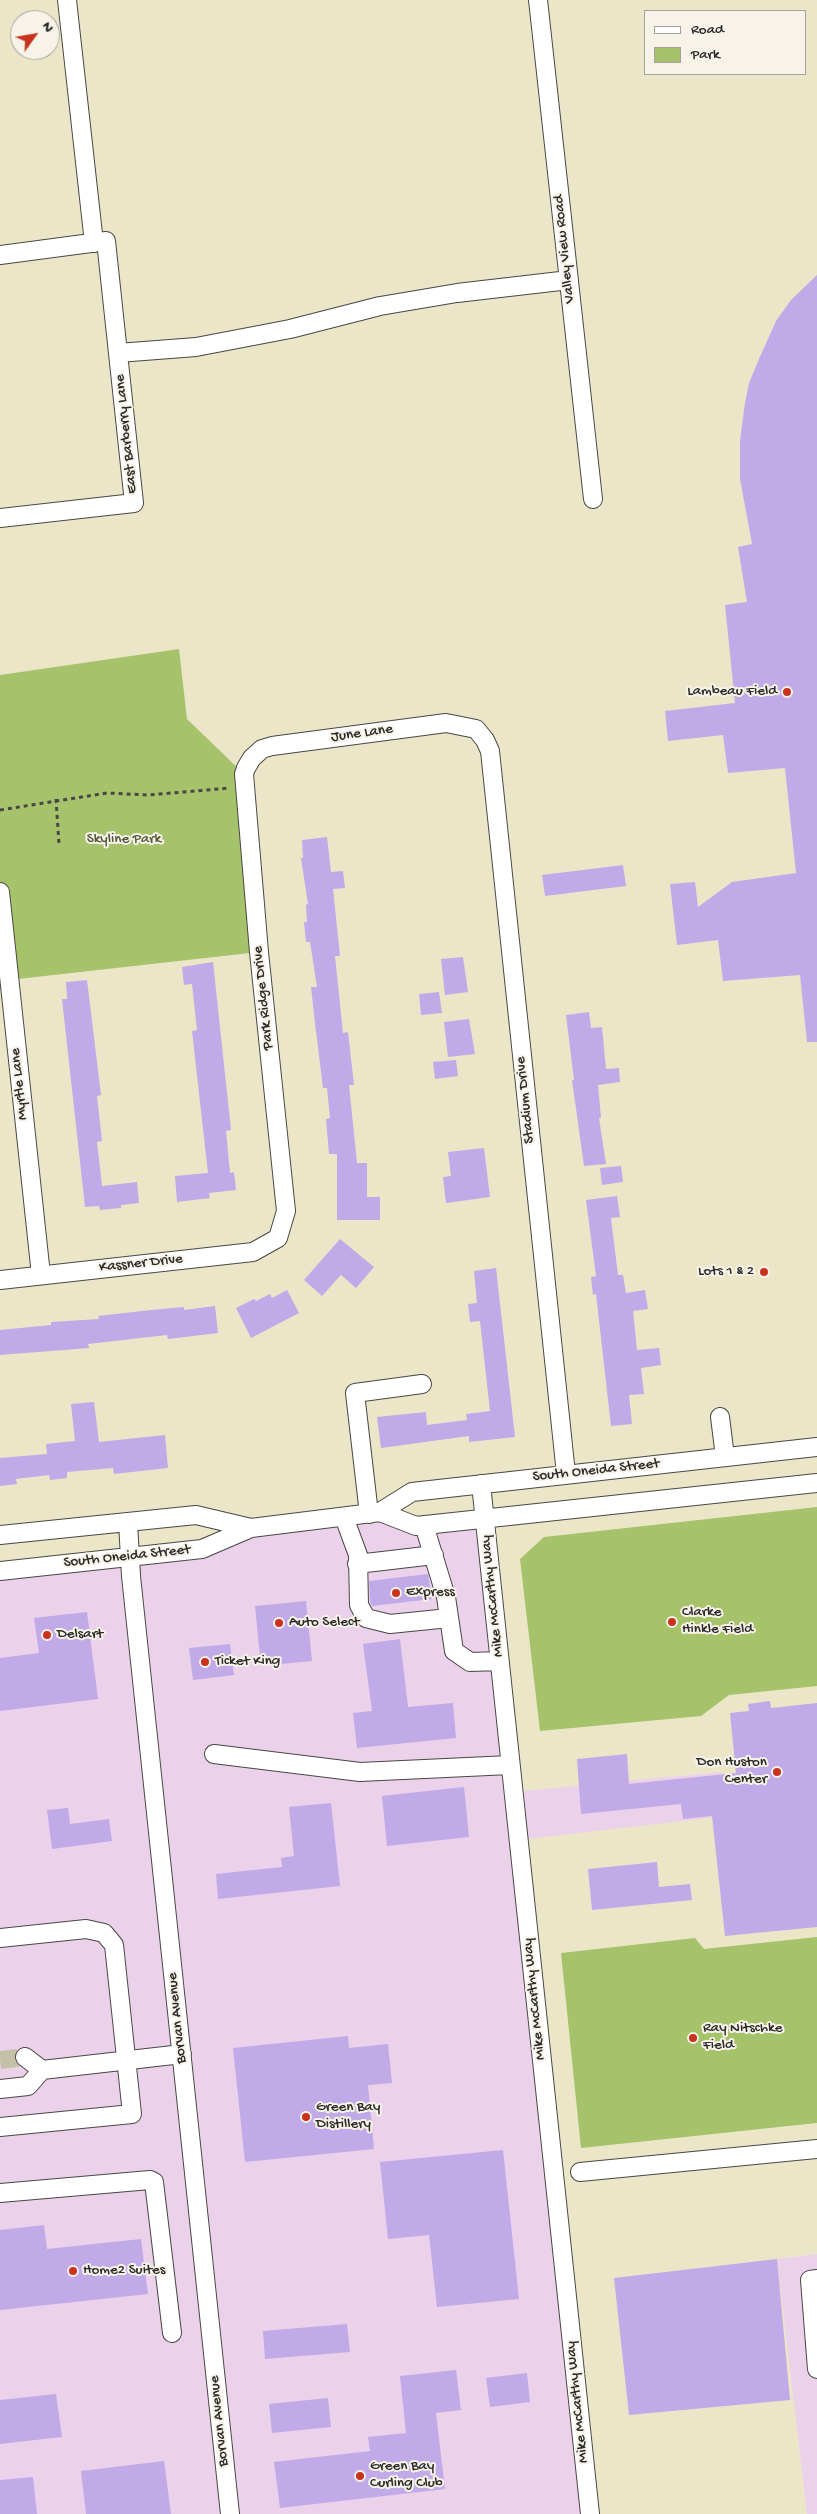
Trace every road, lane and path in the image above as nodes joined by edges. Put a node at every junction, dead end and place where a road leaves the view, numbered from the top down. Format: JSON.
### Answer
{"nodes":[{"id":1,"x":67,"y":0,"type":"edge"},
{"id":2,"x":538,"y":0,"type":"edge"},
{"id":3,"x":94,"y":242,"type":"junction"},
{"id":4,"x":0,"y":255,"type":"edge"},
{"id":5,"x":569,"y":280,"type":"junction"},
{"id":6,"x":118,"y":353,"type":"junction"},
{"id":7,"x":593,"y":499,"type":"dead end"},
{"id":8,"x":0,"y":518,"type":"edge"},
{"id":9,"x":476,"y":729,"type":"joint"},
{"id":10,"x":252,"y":758,"type":"joint"},
{"id":11,"x":244,"y":784,"type":"junction"},
{"id":12,"x":56,"y":800,"type":"junction"},
{"id":13,"x":0,"y":810,"type":"edge"},
{"id":14,"x":59,"y":844,"type":"dead end"},
{"id":15,"x":0,"y":892,"type":"edge"},
{"id":16,"x":278,"y":1238,"type":"joint"},
{"id":17,"x":41,"y":1275,"type":"junction"},
{"id":18,"x":0,"y":1280,"type":"edge"},
{"id":19,"x":422,"y":1384,"type":"dead end"},
{"id":20,"x":720,"y":1417,"type":"dead end"},
{"id":21,"x":817,"y":1447,"type":"edge"},
{"id":22,"x":725,"y":1457,"type":"junction"},
{"id":23,"x":566,"y":1474,"type":"junction"},
{"id":24,"x":817,"y":1483,"type":"edge"},
{"id":25,"x":481,"y":1484,"type":"junction"},
{"id":26,"x":374,"y":1513,"type":"junction"},
{"id":27,"x":344,"y":1517,"type":"junction"},
{"id":28,"x":484,"y":1518,"type":"junction"},
{"id":29,"x":128,"y":1522,"type":"junction"},
{"id":30,"x":424,"y":1525,"type":"junction"},
{"id":31,"x":251,"y":1528,"type":"junction"},
{"id":32,"x":0,"y":1535,"type":"edge"},
{"id":33,"x":434,"y":1555,"type":"junction"},
{"id":34,"x":130,"y":1558,"type":"junction"},
{"id":35,"x":357,"y":1564,"type":"junction"},
{"id":36,"x":0,"y":1570,"type":"edge"},
{"id":37,"x":449,"y":1618,"type":"junction"},
{"id":38,"x":499,"y":1661,"type":"junction"},
{"id":39,"x":214,"y":1754,"type":"dead end"},
{"id":40,"x":510,"y":1764,"type":"junction"},
{"id":41,"x":0,"y":1938,"type":"edge"},
{"id":42,"x":182,"y":2054,"type":"junction"},
{"id":43,"x":25,"y":2057,"type":"tunnel mouth"},
{"id":44,"x":128,"y":2060,"type":"junction"},
{"id":45,"x":42,"y":2070,"type":"junction"},
{"id":46,"x":0,"y":2088,"type":"edge"},
{"id":47,"x":0,"y":2127,"type":"edge"},
{"id":48,"x":817,"y":2149,"type":"edge"},
{"id":49,"x":580,"y":2172,"type":"dead end"},
{"id":50,"x":0,"y":2193,"type":"edge"},
{"id":51,"x":817,"y":2279,"type":"edge"},
{"id":52,"x":815,"y":2329,"type":"edge"},
{"id":53,"x":172,"y":2333,"type":"dead end"},
{"id":54,"x":817,"y":2369,"type":"edge"},
{"id":55,"x":230,"y":2514,"type":"edge"},
{"id":56,"x":590,"y":2514,"type":"edge"}],
"edges":[{"from":1,"to":3,"type":"street"},
{"from":2,"to":5,"type":"street","name":"Valley View Road"},
{"from":3,"to":4,"type":"street"},
{"from":3,"to":6,"type":"street"},
{"from":5,"to":6,"type":"street"},
{"from":5,"to":7,"type":"street","name":"Valley View Road"},
{"from":6,"to":8,"type":"street","name":"East Barberry Lane"},
{"from":9,"to":10,"type":"street","name":"June Lane"},
{"from":9,"to":23,"type":"street","name":"Stadium Drive"},
{"from":10,"to":11,"type":"street","name":"Park Ridge Drive"},
{"from":11,"to":12,"type":"path"},
{"from":11,"to":16,"type":"street","name":"Park Ridge Drive"},
{"from":12,"to":13,"type":"path"},
{"from":12,"to":14,"type":"path"},
{"from":15,"to":17,"type":"street","name":"Myrtle Lane"},
{"from":16,"to":17,"type":"street","name":"Kassner Drive"},
{"from":17,"to":18,"type":"street","name":"Kassner Drive"},
{"from":19,"to":26,"type":"street"},
{"from":20,"to":22,"type":"street"},
{"from":21,"to":22,"type":"street","name":"South Oneida Street"},
{"from":22,"to":23,"type":"street","name":"South Oneida Street"},
{"from":23,"to":25,"type":"street","name":"South Oneida Street"},
{"from":24,"to":28,"type":"street","name":"South Oneida Street"},
{"from":25,"to":26,"type":"street","name":"South Oneida Street"},
{"from":25,"to":28,"type":"street","name":"Mike McCarthy Way"},
{"from":26,"to":27,"type":"street","name":"South Oneida Street"},
{"from":26,"to":30,"type":"street","name":"South Oneida Street"},
{"from":27,"to":31,"type":"street","name":"South Oneida Street"},
{"from":27,"to":35,"type":"street"},
{"from":28,"to":30,"type":"street","name":"South Oneida Street"},
{"from":28,"to":38,"type":"street","name":"Mike McCarthy Way"},
{"from":29,"to":31,"type":"street","name":"South Oneida Street"},
{"from":29,"to":32,"type":"street","name":"South Oneida Street"},
{"from":29,"to":34,"type":"street","name":"Borvan Avenue"},
{"from":30,"to":33,"type":"street"},
{"from":31,"to":34,"type":"street","name":"South Oneida Street"},
{"from":33,"to":35,"type":"street"},
{"from":33,"to":37,"type":"street"},
{"from":34,"to":36,"type":"street","name":"South Oneida Street"},
{"from":34,"to":42,"type":"street","name":"Borvan Avenue"},
{"from":35,"to":37,"type":"street"},
{"from":37,"to":38,"type":"street"},
{"from":38,"to":40,"type":"street","name":"Mike McCarthy Way"},
{"from":39,"to":40,"type":"street"},
{"from":40,"to":56,"type":"street","name":"Mike McCarthy Way"},
{"from":41,"to":44,"type":"street"},
{"from":42,"to":44,"type":"street"},
{"from":42,"to":55,"type":"street","name":"Borvan Avenue"},
{"from":43,"to":45,"type":"street"},
{"from":44,"to":45,"type":"street"},
{"from":44,"to":47,"type":"street"},
{"from":45,"to":46,"type":"street"},
{"from":48,"to":49,"type":"street"},
{"from":50,"to":53,"type":"street"},
{"from":51,"to":52,"type":"street"},
{"from":52,"to":54,"type":"street"}]}
